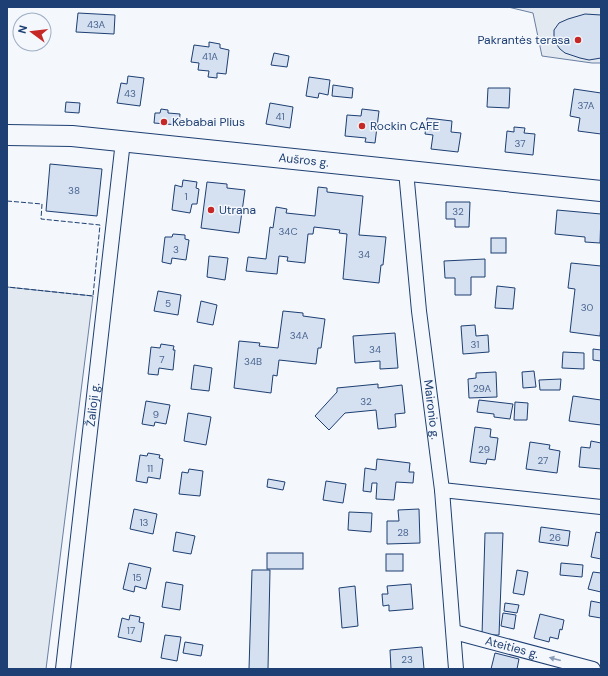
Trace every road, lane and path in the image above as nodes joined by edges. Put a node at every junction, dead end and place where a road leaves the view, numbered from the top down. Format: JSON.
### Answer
{"nodes":[{"id":1,"x":7,"y":135,"type":"edge"},
{"id":2,"x":123,"y":141,"type":"junction"},
{"id":3,"x":406,"y":171,"type":"junction"},
{"id":4,"x":601,"y":191,"type":"edge"},
{"id":5,"x":442,"y":490,"type":"junction"},
{"id":6,"x":601,"y":507,"type":"edge"},
{"id":7,"x":454,"y":632,"type":"junction"},
{"id":8,"x":63,"y":669,"type":"edge"},
{"id":9,"x":456,"y":669,"type":"edge"},
{"id":10,"x":593,"y":669,"type":"edge"}],
"edges":[{"from":1,"to":2,"type":"street","name":"Aušros g."},
{"from":2,"to":3,"type":"street","name":"Aušros g."},
{"from":2,"to":8,"type":"street","name":"Žalioji g."},
{"from":3,"to":4,"type":"street","name":"Aušros g."},
{"from":3,"to":5,"type":"street","name":"Maironio g."},
{"from":5,"to":6,"type":"street"},
{"from":5,"to":7,"type":"street","name":"Maironio g."},
{"from":7,"to":9,"type":"street"},
{"from":10,"to":7,"type":"street","name":"Ateities g.","one_way":true}]}
